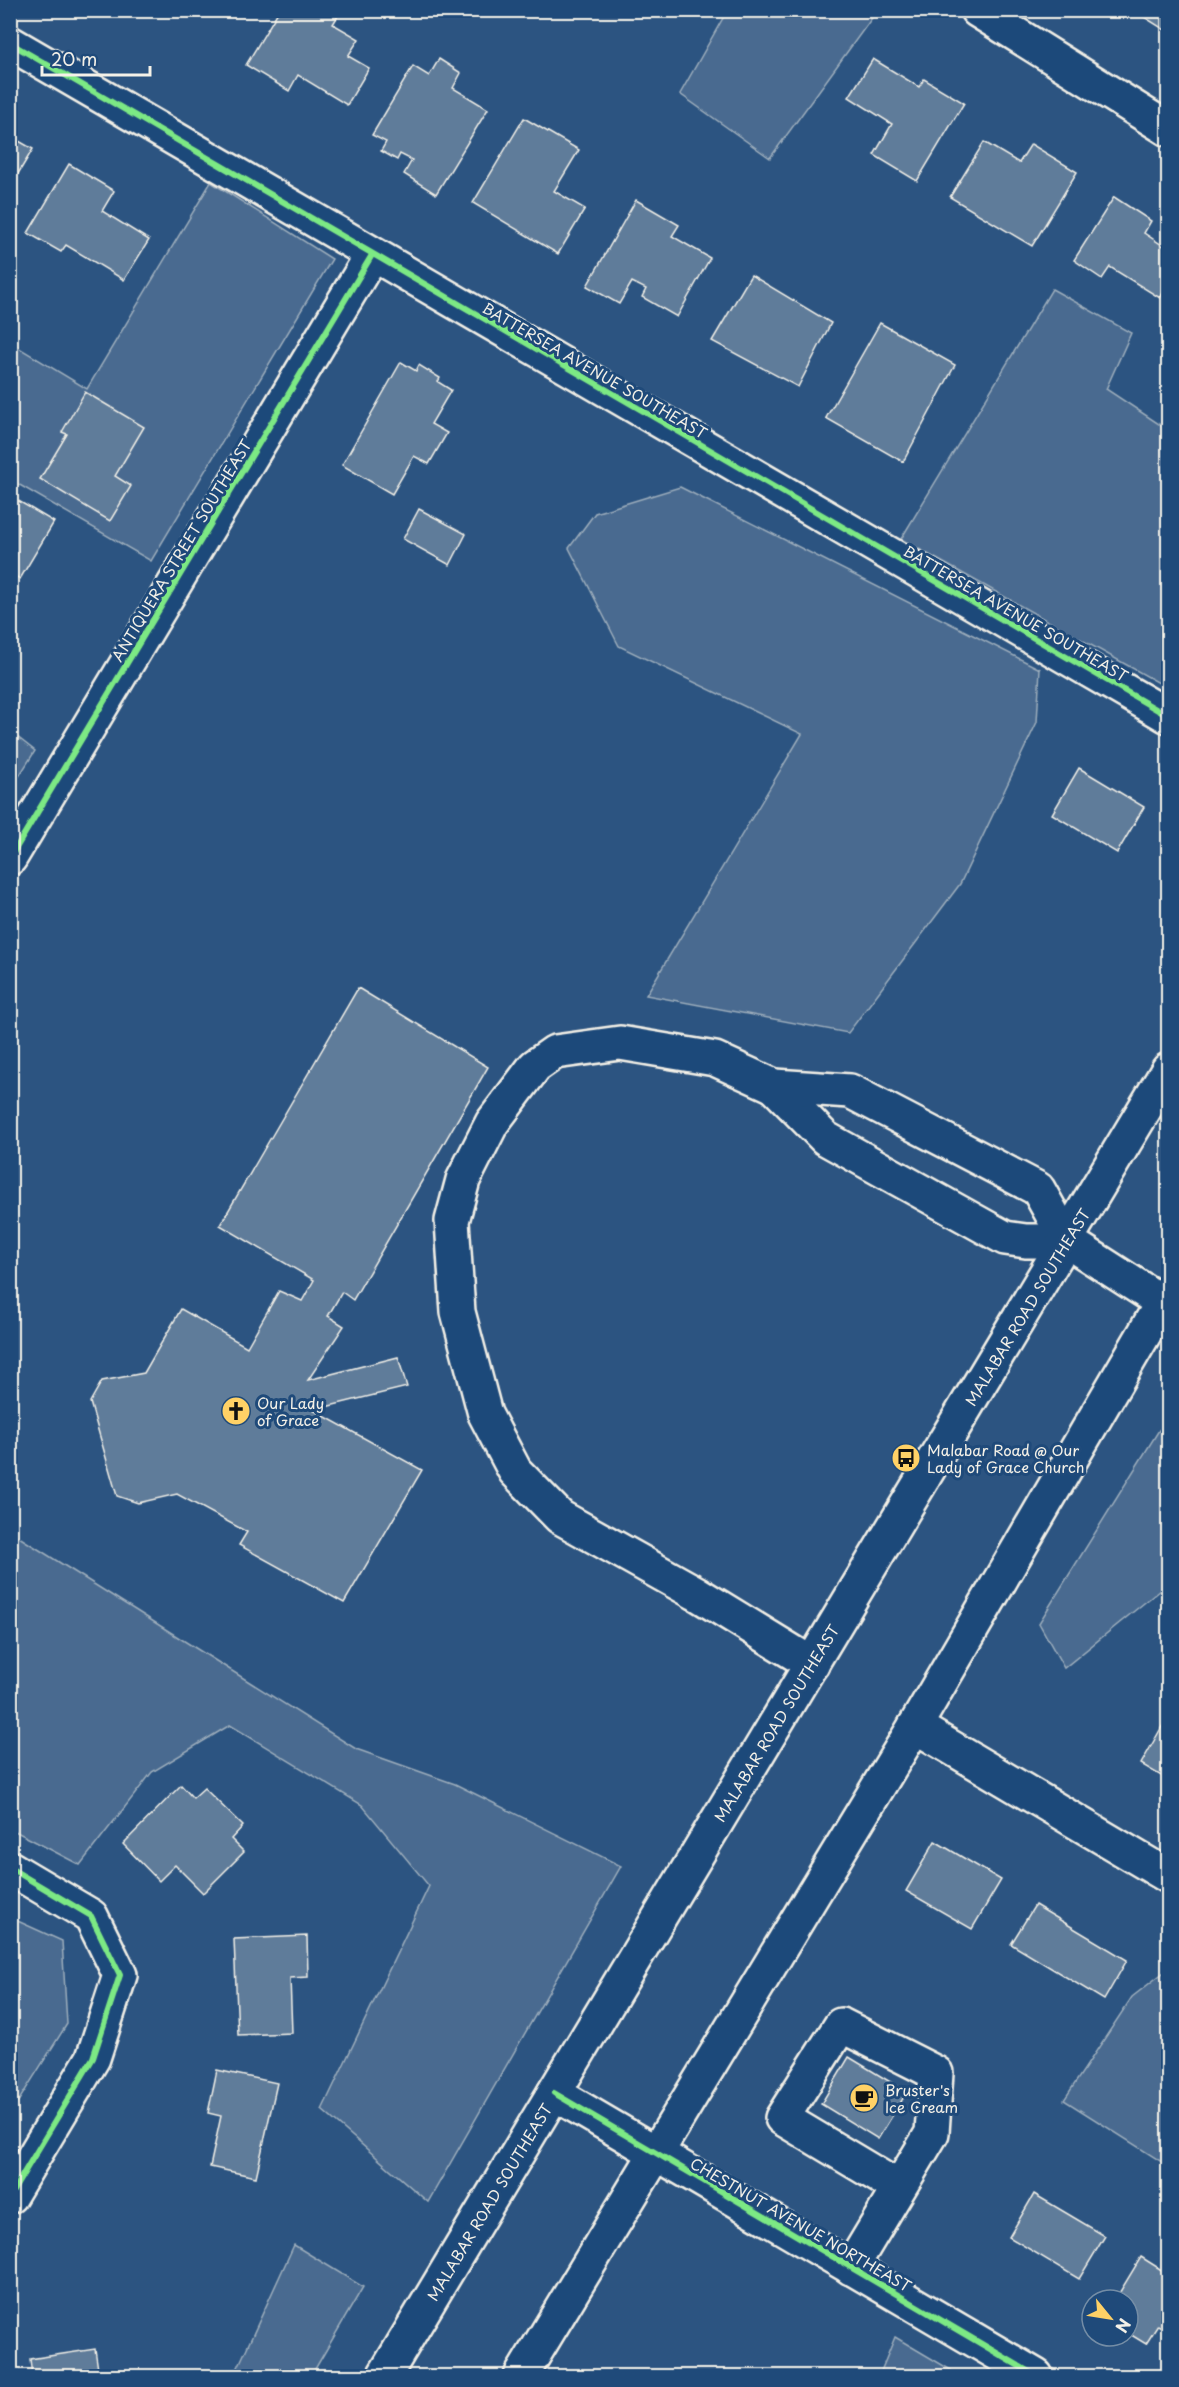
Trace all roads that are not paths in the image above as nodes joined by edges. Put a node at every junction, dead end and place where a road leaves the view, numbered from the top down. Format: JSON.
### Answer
{"nodes":[{"id":1,"x":977,"y":10,"type":"edge"},
{"id":2,"x":10,"y":43,"type":"edge"},
{"id":3,"x":1168,"y":129,"type":"edge"},
{"id":4,"x":372,"y":255,"type":"junction"},
{"id":5,"x":1168,"y":716,"type":"edge"},
{"id":6,"x":10,"y":858,"type":"edge"},
{"id":7,"x":1168,"y":1070,"type":"edge"},
{"id":8,"x":774,"y":1086,"type":"junction"},
{"id":9,"x":1067,"y":1241,"type":"junction"},
{"id":10,"x":1167,"y":1301,"type":"edge"},
{"id":11,"x":812,"y":1664,"type":"junction"},
{"id":12,"x":915,"y":1726,"type":"junction"},
{"id":13,"x":10,"y":1868,"type":"edge"},
{"id":14,"x":1168,"y":1876,"type":"edge"},
{"id":15,"x":554,"y":2093,"type":"junction"},
{"id":16,"x":658,"y":2154,"type":"junction"},
{"id":17,"x":899,"y":2188,"type":"junction"},
{"id":18,"x":10,"y":2196,"type":"edge"},
{"id":19,"x":851,"y":2268,"type":"junction"},
{"id":20,"x":384,"y":2376,"type":"edge"},
{"id":21,"x":521,"y":2376,"type":"edge"},
{"id":22,"x":1036,"y":2376,"type":"edge"}],
"edges":[{"from":1,"to":3,"type":"street"},
{"from":2,"to":4,"type":"street","name":"BATTERSEA AVENUE SOUTHEAST"},
{"from":4,"to":5,"type":"street","name":"BATTERSEA AVENUE SOUTHEAST"},
{"from":4,"to":6,"type":"street","name":"ANTIQUERA STREET SOUTHEAST"},
{"from":7,"to":9,"type":"street","name":"MALABAR ROAD SOUTHEAST"},
{"from":8,"to":9,"type":"street"},
{"from":8,"to":9,"type":"street"},
{"from":8,"to":11,"type":"street"},
{"from":9,"to":10,"type":"street"},
{"from":9,"to":11,"type":"street","name":"MALABAR ROAD SOUTHEAST"},
{"from":10,"to":12,"type":"street"},
{"from":11,"to":15,"type":"street","name":"MALABAR ROAD SOUTHEAST"},
{"from":12,"to":14,"type":"street"},
{"from":12,"to":16,"type":"street"},
{"from":13,"to":18,"type":"street"},
{"from":15,"to":16,"type":"street","name":"CHESTNUT AVENUE NORTHEAST"},
{"from":15,"to":20,"type":"street","name":"MALABAR ROAD SOUTHEAST"},
{"from":16,"to":19,"type":"street","name":"CHESTNUT AVENUE NORTHEAST"},
{"from":16,"to":21,"type":"street"},
{"from":17,"to":17,"type":"street"},
{"from":17,"to":19,"type":"street"},
{"from":19,"to":22,"type":"street","name":"CHESTNUT AVENUE NORTHEAST"}]}
